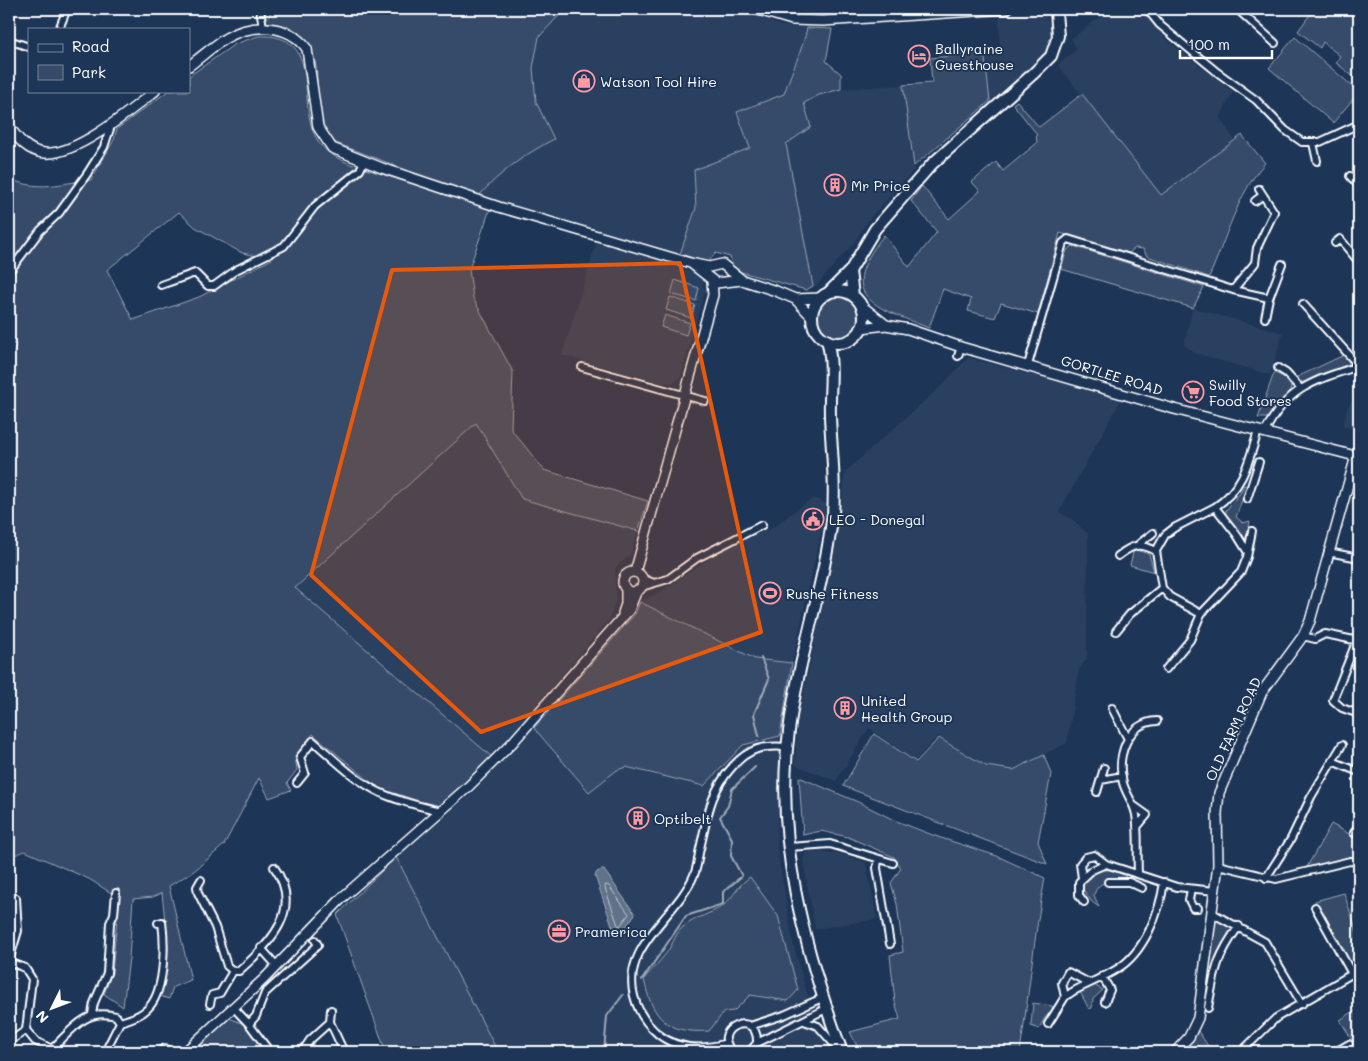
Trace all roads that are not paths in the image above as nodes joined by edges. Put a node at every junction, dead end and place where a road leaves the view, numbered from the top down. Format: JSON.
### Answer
{"nodes":[{"id":1,"x":67,"y":9,"type":"edge"},
{"id":2,"x":260,"y":9,"type":"edge"},
{"id":3,"x":755,"y":9,"type":"edge"},
{"id":4,"x":1008,"y":9,"type":"edge"},
{"id":5,"x":1147,"y":9,"type":"edge"},
{"id":6,"x":1237,"y":9,"type":"edge"},
{"id":7,"x":1057,"y":10,"type":"edge"},
{"id":8,"x":962,"y":11,"type":"edge"},
{"id":9,"x":263,"y":27,"type":"junction"},
{"id":10,"x":59,"y":28,"type":"edge"},
{"id":11,"x":9,"y":40,"type":"edge"},
{"id":12,"x":1275,"y":43,"type":"dead end"},
{"id":13,"x":28,"y":47,"type":"edge"},
{"id":14,"x":190,"y":65,"type":"edge"},
{"id":15,"x":154,"y":92,"type":"edge"},
{"id":16,"x":112,"y":124,"type":"junction"},
{"id":17,"x":1359,"y":124,"type":"edge"},
{"id":18,"x":9,"y":126,"type":"edge"},
{"id":19,"x":1313,"y":143,"type":"junction"},
{"id":20,"x":364,"y":161,"type":"junction"},
{"id":21,"x":1316,"y":162,"type":"dead end"},
{"id":22,"x":1350,"y":176,"type":"dead end"},
{"id":23,"x":1359,"y":186,"type":"edge"},
{"id":24,"x":1255,"y":202,"type":"dead end"},
{"id":25,"x":1335,"y":243,"type":"dead end"},
{"id":26,"x":1359,"y":262,"type":"edge"},
{"id":27,"x":690,"y":263,"type":"junction"},
{"id":28,"x":713,"y":266,"type":"junction"},
{"id":29,"x":1278,"y":266,"type":"dead end"},
{"id":30,"x":728,"y":270,"type":"junction"},
{"id":31,"x":850,"y":271,"type":"junction"},
{"id":32,"x":9,"y":272,"type":"edge"},
{"id":33,"x":711,"y":280,"type":"junction"},
{"id":34,"x":742,"y":280,"type":"junction"},
{"id":35,"x":725,"y":282,"type":"junction"},
{"id":36,"x":161,"y":286,"type":"dead end"},
{"id":37,"x":1233,"y":290,"type":"junction"},
{"id":38,"x":713,"y":295,"type":"junction"},
{"id":39,"x":824,"y":296,"type":"junction"},
{"id":40,"x":853,"y":296,"type":"junction"},
{"id":41,"x":1269,"y":298,"type":"junction"},
{"id":42,"x":795,"y":299,"type":"junction"},
{"id":43,"x":1303,"y":304,"type":"dead end"},
{"id":44,"x":862,"y":306,"type":"junction"},
{"id":45,"x":812,"y":317,"type":"junction"},
{"id":46,"x":1265,"y":318,"type":"dead end"},
{"id":47,"x":886,"y":325,"type":"junction"},
{"id":48,"x":861,"y":328,"type":"junction"},
{"id":49,"x":826,"y":340,"type":"junction"},
{"id":50,"x":847,"y":342,"type":"junction"},
{"id":51,"x":961,"y":347,"type":"junction"},
{"id":52,"x":958,"y":356,"type":"dead end"},
{"id":53,"x":831,"y":364,"type":"junction"},
{"id":54,"x":1028,"y":365,"type":"junction"},
{"id":55,"x":1359,"y":366,"type":"edge"},
{"id":56,"x":582,"y":367,"type":"dead end"},
{"id":57,"x":1278,"y":368,"type":"dead end"},
{"id":58,"x":1300,"y":388,"type":"junction"},
{"id":59,"x":684,"y":396,"type":"junction"},
{"id":60,"x":704,"y":401,"type":"dead end"},
{"id":61,"x":1262,"y":432,"type":"junction"},
{"id":62,"x":1358,"y":456,"type":"edge"},
{"id":63,"x":1259,"y":462,"type":"dead end"},
{"id":64,"x":1241,"y":480,"type":"junction"},
{"id":65,"x":1252,"y":483,"type":"junction"},
{"id":66,"x":1247,"y":499,"type":"dead end"},
{"id":67,"x":1215,"y":507,"type":"junction"},
{"id":68,"x":762,"y":525,"type":"dead end"},
{"id":69,"x":1252,"y":532,"type":"dead end"},
{"id":70,"x":1153,"y":533,"type":"dead end"},
{"id":71,"x":1139,"y":544,"type":"junction"},
{"id":72,"x":1156,"y":550,"type":"junction"},
{"id":73,"x":1246,"y":551,"type":"junction"},
{"id":74,"x":1328,"y":552,"type":"junction"},
{"id":75,"x":1118,"y":556,"type":"dead end"},
{"id":76,"x":1359,"y":558,"type":"edge"},
{"id":77,"x":639,"y":582,"type":"junction"},
{"id":78,"x":626,"y":588,"type":"junction"},
{"id":79,"x":1162,"y":588,"type":"junction"},
{"id":80,"x":1201,"y":614,"type":"junction"},
{"id":81,"x":620,"y":620,"type":"junction"},
{"id":82,"x":1116,"y":631,"type":"dead end"},
{"id":83,"x":1303,"y":636,"type":"junction"},
{"id":84,"x":1358,"y":641,"type":"edge"},
{"id":85,"x":1166,"y":669,"type":"dead end"},
{"id":86,"x":1112,"y":708,"type":"dead end"},
{"id":87,"x":1359,"y":714,"type":"edge"},
{"id":88,"x":1157,"y":721,"type":"dead end"},
{"id":89,"x":1128,"y":739,"type":"junction"},
{"id":90,"x":1342,"y":745,"type":"dead end"},
{"id":91,"x":787,"y":747,"type":"junction"},
{"id":92,"x":1332,"y":761,"type":"junction"},
{"id":93,"x":1104,"y":768,"type":"dead end"},
{"id":94,"x":1359,"y":772,"type":"edge"},
{"id":95,"x":1122,"y":776,"type":"junction"},
{"id":96,"x":1101,"y":780,"type":"junction"},
{"id":97,"x":298,"y":783,"type":"dead end"},
{"id":98,"x":1097,"y":792,"type":"dead end"},
{"id":99,"x":1133,"y":804,"type":"junction"},
{"id":100,"x":440,"y":811,"type":"junction"},
{"id":101,"x":1359,"y":824,"type":"edge"},
{"id":102,"x":1137,"y":827,"type":"junction"},
{"id":103,"x":1354,"y":832,"type":"dead end"},
{"id":104,"x":789,"y":847,"type":"junction"},
{"id":105,"x":878,"y":859,"type":"junction"},
{"id":106,"x":1358,"y":861,"type":"edge"},
{"id":107,"x":893,"y":863,"type":"dead end"},
{"id":108,"x":1106,"y":864,"type":"junction"},
{"id":109,"x":1218,"y":865,"type":"junction"},
{"id":110,"x":274,"y":867,"type":"dead end"},
{"id":111,"x":1135,"y":872,"type":"junction"},
{"id":112,"x":1082,"y":878,"type":"junction"},
{"id":113,"x":1266,"y":878,"type":"junction"},
{"id":114,"x":201,"y":880,"type":"dead end"},
{"id":115,"x":1108,"y":882,"type":"dead end"},
{"id":116,"x":1129,"y":882,"type":"junction"},
{"id":117,"x":1164,"y":882,"type":"junction"},
{"id":118,"x":1142,"y":888,"type":"dead end"},
{"id":119,"x":1191,"y":889,"type":"junction"},
{"id":120,"x":1214,"y":891,"type":"junction"},
{"id":121,"x":116,"y":893,"type":"dead end"},
{"id":122,"x":16,"y":898,"type":"dead end"},
{"id":123,"x":1084,"y":902,"type":"dead end"},
{"id":124,"x":1315,"y":907,"type":"dead end"},
{"id":125,"x":1198,"y":908,"type":"dead end"},
{"id":126,"x":1212,"y":913,"type":"junction"},
{"id":127,"x":283,"y":920,"type":"junction"},
{"id":128,"x":158,"y":922,"type":"dead end"},
{"id":129,"x":291,"y":922,"type":"dead end"},
{"id":130,"x":1239,"y":926,"type":"junction"},
{"id":131,"x":315,"y":940,"type":"dead end"},
{"id":132,"x":890,"y":944,"type":"dead end"},
{"id":133,"x":261,"y":948,"type":"junction"},
{"id":134,"x":9,"y":962,"type":"edge"},
{"id":135,"x":276,"y":965,"type":"junction"},
{"id":136,"x":233,"y":971,"type":"junction"},
{"id":137,"x":1102,"y":976,"type":"junction"},
{"id":138,"x":1088,"y":983,"type":"junction"},
{"id":139,"x":1065,"y":997,"type":"junction"},
{"id":140,"x":822,"y":998,"type":"junction"},
{"id":141,"x":1105,"y":1002,"type":"dead end"},
{"id":142,"x":210,"y":1004,"type":"dead end"},
{"id":143,"x":1302,"y":1004,"type":"junction"},
{"id":144,"x":233,"y":1007,"type":"junction"},
{"id":145,"x":1208,"y":1008,"type":"dead end"},
{"id":146,"x":826,"y":1009,"type":"junction"},
{"id":147,"x":331,"y":1010,"type":"dead end"},
{"id":148,"x":92,"y":1014,"type":"junction"},
{"id":149,"x":804,"y":1021,"type":"junction"},
{"id":150,"x":120,"y":1022,"type":"junction"},
{"id":151,"x":330,"y":1022,"type":"junction"},
{"id":152,"x":249,"y":1024,"type":"junction"},
{"id":153,"x":1048,"y":1024,"type":"dead end"},
{"id":154,"x":750,"y":1026,"type":"junction"},
{"id":155,"x":26,"y":1030,"type":"junction"},
{"id":156,"x":9,"y":1042,"type":"edge"},
{"id":157,"x":727,"y":1042,"type":"junction"},
{"id":158,"x":757,"y":1042,"type":"junction"},
{"id":159,"x":1349,"y":1044,"type":"dead end"},
{"id":160,"x":52,"y":1051,"type":"edge"},
{"id":161,"x":105,"y":1052,"type":"edge"},
{"id":162,"x":185,"y":1052,"type":"edge"},
{"id":163,"x":270,"y":1052,"type":"edge"},
{"id":164,"x":302,"y":1052,"type":"edge"},
{"id":165,"x":344,"y":1052,"type":"edge"},
{"id":166,"x":734,"y":1052,"type":"edge"},
{"id":167,"x":749,"y":1052,"type":"edge"},
{"id":168,"x":842,"y":1052,"type":"edge"},
{"id":169,"x":1175,"y":1052,"type":"edge"},
{"id":170,"x":1241,"y":1052,"type":"edge"},
{"id":171,"x":1335,"y":1052,"type":"edge"}],
"edges":[{"from":1,"to":10,"type":"street"},
{"from":2,"to":9,"type":"street"},
{"from":3,"to":8,"type":"street"},
{"from":4,"to":8,"type":"street"},
{"from":5,"to":19,"type":"street"},
{"from":6,"to":12,"type":"street"},
{"from":7,"to":31,"type":"main road"},
{"from":9,"to":14,"type":"street"},
{"from":9,"to":20,"type":"street"},
{"from":11,"to":13,"type":"street"},
{"from":15,"to":16,"type":"street"},
{"from":16,"to":18,"type":"street"},
{"from":16,"to":32,"type":"street"},
{"from":17,"to":19,"type":"street"},
{"from":19,"to":21,"type":"street"},
{"from":20,"to":27,"type":"street"},
{"from":20,"to":36,"type":"street"},
{"from":22,"to":23,"type":"street"},
{"from":24,"to":37,"type":"street"},
{"from":25,"to":26,"type":"street"},
{"from":27,"to":28,"type":"street"},
{"from":27,"to":33,"type":"street"},
{"from":28,"to":30,"type":"street"},
{"from":28,"to":33,"type":"street"},
{"from":29,"to":41,"type":"street"},
{"from":30,"to":34,"type":"street"},
{"from":30,"to":35,"type":"street"},
{"from":31,"to":39,"type":"main road"},
{"from":31,"to":40,"type":"main road"},
{"from":33,"to":35,"type":"street"},
{"from":33,"to":38,"type":"street"},
{"from":34,"to":35,"type":"street"},
{"from":34,"to":42,"type":"street"},
{"from":35,"to":38,"type":"street"},
{"from":37,"to":41,"type":"street"},
{"from":37,"to":54,"type":"street"},
{"from":38,"to":59,"type":"street"},
{"from":39,"to":40,"type":"main road"},
{"from":39,"to":42,"type":"street"},
{"from":39,"to":45,"type":"main road"},
{"from":40,"to":44,"type":"main road"},
{"from":41,"to":46,"type":"street"},
{"from":42,"to":45,"type":"street"},
{"from":43,"to":55,"type":"street"},
{"from":44,"to":47,"type":"street","name":"GORTLEE ROAD"},
{"from":44,"to":48,"type":"main road"},
{"from":45,"to":49,"type":"main road"},
{"from":47,"to":48,"type":"street","name":"GORTLEE ROAD"},
{"from":47,"to":51,"type":"street","name":"GORTLEE ROAD"},
{"from":48,"to":50,"type":"main road"},
{"from":49,"to":50,"type":"main road"},
{"from":49,"to":53,"type":"main road"},
{"from":50,"to":53,"type":"main road"},
{"from":51,"to":52,"type":"street"},
{"from":51,"to":54,"type":"street","name":"GORTLEE ROAD"},
{"from":53,"to":91,"type":"main road"},
{"from":54,"to":61,"type":"street","name":"GORTLEE ROAD"},
{"from":55,"to":58,"type":"street"},
{"from":56,"to":59,"type":"street"},
{"from":57,"to":58,"type":"street"},
{"from":58,"to":61,"type":"street"},
{"from":59,"to":60,"type":"street"},
{"from":59,"to":77,"type":"street"},
{"from":61,"to":62,"type":"street","name":"GORTLEE ROAD"},
{"from":61,"to":64,"type":"street"},
{"from":62,"to":74,"type":"street","name":"OLD FARM ROAD"},
{"from":63,"to":65,"type":"street"},
{"from":64,"to":65,"type":"street"},
{"from":64,"to":67,"type":"street"},
{"from":65,"to":66,"type":"street"},
{"from":67,"to":72,"type":"street"},
{"from":67,"to":73,"type":"street"},
{"from":68,"to":77,"type":"street"},
{"from":69,"to":73,"type":"street"},
{"from":70,"to":71,"type":"street"},
{"from":71,"to":72,"type":"street"},
{"from":71,"to":75,"type":"street"},
{"from":72,"to":79,"type":"street"},
{"from":73,"to":80,"type":"street"},
{"from":74,"to":76,"type":"street"},
{"from":74,"to":83,"type":"street","name":"OLD FARM ROAD"},
{"from":77,"to":78,"type":"street"},
{"from":77,"to":78,"type":"street"},
{"from":77,"to":81,"type":"street"},
{"from":78,"to":81,"type":"street"},
{"from":79,"to":80,"type":"street"},
{"from":79,"to":82,"type":"street"},
{"from":80,"to":85,"type":"street"},
{"from":81,"to":100,"type":"street"},
{"from":83,"to":84,"type":"street"},
{"from":83,"to":109,"type":"street","name":"OLD FARM ROAD"},
{"from":84,"to":87,"type":"street"},
{"from":86,"to":89,"type":"street"},
{"from":88,"to":89,"type":"street"},
{"from":89,"to":95,"type":"street"},
{"from":90,"to":92,"type":"street"},
{"from":91,"to":104,"type":"main road"},
{"from":91,"to":157,"type":"street"},
{"from":92,"to":94,"type":"street"},
{"from":92,"to":113,"type":"street"},
{"from":93,"to":96,"type":"street"},
{"from":95,"to":96,"type":"street"},
{"from":95,"to":99,"type":"street"},
{"from":96,"to":98,"type":"street"},
{"from":97,"to":100,"type":"street"},
{"from":99,"to":102,"type":"street"},
{"from":99,"to":102,"type":"street"},
{"from":100,"to":135,"type":"street"},
{"from":101,"to":103,"type":"street"},
{"from":102,"to":111,"type":"street"},
{"from":104,"to":105,"type":"street"},
{"from":104,"to":140,"type":"main road"},
{"from":105,"to":107,"type":"street"},
{"from":105,"to":132,"type":"street"},
{"from":106,"to":113,"type":"street"},
{"from":108,"to":111,"type":"street"},
{"from":108,"to":112,"type":"street"},
{"from":108,"to":112,"type":"street"},
{"from":109,"to":113,"type":"street"},
{"from":109,"to":120,"type":"street","name":"OLD FARM ROAD"},
{"from":110,"to":127,"type":"street"},
{"from":111,"to":116,"type":"street"},
{"from":111,"to":117,"type":"street"},
{"from":112,"to":123,"type":"street"},
{"from":114,"to":136,"type":"street"},
{"from":115,"to":116,"type":"street"},
{"from":116,"to":118,"type":"street"},
{"from":117,"to":119,"type":"street"},
{"from":117,"to":137,"type":"street"},
{"from":119,"to":120,"type":"street"},
{"from":119,"to":125,"type":"street"},
{"from":120,"to":126,"type":"street","name":"OLD FARM ROAD"},
{"from":121,"to":148,"type":"street"},
{"from":122,"to":134,"type":"street"},
{"from":124,"to":143,"type":"street"},
{"from":126,"to":130,"type":"street"},
{"from":126,"to":169,"type":"street","name":"OLD FARM ROAD"},
{"from":127,"to":129,"type":"street"},
{"from":127,"to":133,"type":"street"},
{"from":128,"to":150,"type":"street"},
{"from":130,"to":143,"type":"street"},
{"from":130,"to":145,"type":"street"},
{"from":131,"to":152,"type":"street"},
{"from":133,"to":135,"type":"street"},
{"from":133,"to":136,"type":"street"},
{"from":134,"to":155,"type":"street"},
{"from":135,"to":144,"type":"street"},
{"from":136,"to":142,"type":"street"},
{"from":137,"to":138,"type":"street"},
{"from":137,"to":141,"type":"street"},
{"from":138,"to":139,"type":"street"},
{"from":138,"to":139,"type":"street"},
{"from":139,"to":153,"type":"street"},
{"from":140,"to":146,"type":"main road"},
{"from":140,"to":154,"type":"street"},
{"from":143,"to":170,"type":"street"},
{"from":144,"to":152,"type":"street"},
{"from":144,"to":162,"type":"street"},
{"from":146,"to":149,"type":"street"},
{"from":146,"to":168,"type":"main road"},
{"from":147,"to":151,"type":"street"},
{"from":148,"to":150,"type":"street"},
{"from":148,"to":160,"type":"street"},
{"from":149,"to":158,"type":"street"},
{"from":149,"to":168,"type":"street"},
{"from":150,"to":161,"type":"street"},
{"from":151,"to":164,"type":"street"},
{"from":151,"to":165,"type":"street"},
{"from":152,"to":163,"type":"street"},
{"from":154,"to":157,"type":"street"},
{"from":154,"to":158,"type":"street"},
{"from":155,"to":156,"type":"street"},
{"from":155,"to":160,"type":"street"},
{"from":157,"to":166,"type":"street"},
{"from":158,"to":167,"type":"street"},
{"from":159,"to":171,"type":"street"}]}
